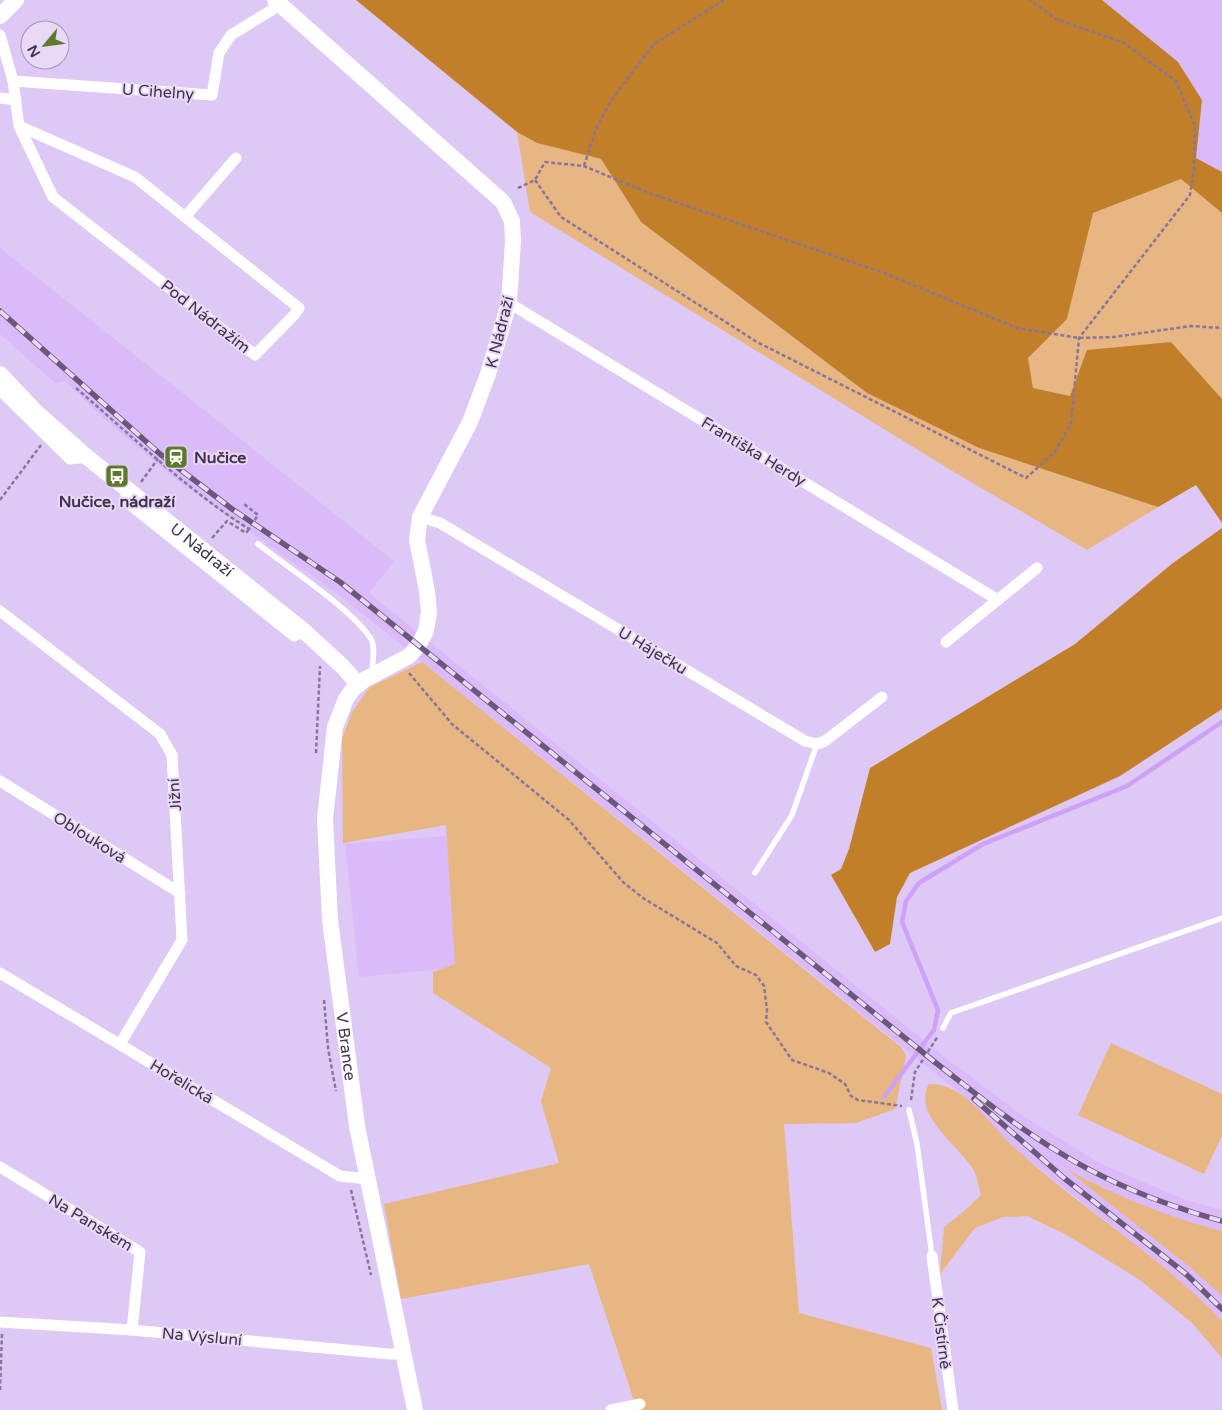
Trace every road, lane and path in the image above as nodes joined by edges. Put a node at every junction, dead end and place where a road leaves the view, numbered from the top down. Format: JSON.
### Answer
{"nodes":[{"id":1,"x":16,"y":0,"type":"edge"},
{"id":2,"x":724,"y":0,"type":"edge"},
{"id":3,"x":1030,"y":0,"type":"edge"},
{"id":4,"x":277,"y":2,"type":"edge"},
{"id":5,"x":1,"y":12,"type":"edge"},
{"id":6,"x":0,"y":35,"type":"edge"},
{"id":7,"x":13,"y":80,"type":"junction"},
{"id":8,"x":0,"y":98,"type":"edge"},
{"id":9,"x":16,"y":100,"type":"junction"},
{"id":10,"x":19,"y":126,"type":"junction"},
{"id":11,"x":236,"y":158,"type":"dead end"},
{"id":12,"x":584,"y":166,"type":"junction"},
{"id":13,"x":535,"y":180,"type":"junction"},
{"id":14,"x":518,"y":188,"type":"dead end"},
{"id":15,"x":186,"y":217,"type":"junction"},
{"id":16,"x":509,"y":303,"type":"junction"},
{"id":17,"x":1222,"y":328,"type":"edge"},
{"id":18,"x":1079,"y":338,"type":"junction"},
{"id":19,"x":0,"y":374,"type":"edge"},
{"id":20,"x":76,"y":388,"type":"dead end"},
{"id":21,"x":0,"y":390,"type":"edge"},
{"id":22,"x":46,"y":437,"type":"junction"},
{"id":23,"x":88,"y":457,"type":"junction"},
{"id":24,"x":158,"y":459,"type":"junction"},
{"id":25,"x":130,"y":487,"type":"junction"},
{"id":26,"x":0,"y":500,"type":"edge"},
{"id":27,"x":244,"y":504,"type":"dead end"},
{"id":28,"x":420,"y":516,"type":"junction"},
{"id":29,"x":249,"y":529,"type":"junction"},
{"id":30,"x":258,"y":544,"type":"dead end"},
{"id":31,"x":203,"y":549,"type":"junction"},
{"id":32,"x":1037,"y":568,"type":"dead end"},
{"id":33,"x":998,"y":600,"type":"junction"},
{"id":34,"x":0,"y":611,"type":"edge"},
{"id":35,"x":304,"y":631,"type":"junction"},
{"id":36,"x":946,"y":642,"type":"dead end"},
{"id":37,"x":400,"y":662,"type":"junction"},
{"id":38,"x":372,"y":676,"type":"junction"},
{"id":39,"x":358,"y":684,"type":"junction"},
{"id":40,"x":882,"y":697,"type":"dead end"},
{"id":41,"x":817,"y":744,"type":"junction"},
{"id":42,"x":0,"y":781,"type":"edge"},
{"id":43,"x":754,"y":873,"type":"dead end"},
{"id":44,"x":180,"y":893,"type":"junction"},
{"id":45,"x":1222,"y":918,"type":"edge"},
{"id":46,"x":0,"y":974,"type":"edge"},
{"id":47,"x":943,"y":1028,"type":"joint"},
{"id":48,"x":120,"y":1044,"type":"junction"},
{"id":49,"x":902,"y":1106,"type":"dead end"},
{"id":50,"x":909,"y":1110,"type":"joint"},
{"id":51,"x":0,"y":1167,"type":"edge"},
{"id":52,"x":367,"y":1179,"type":"junction"},
{"id":53,"x":932,"y":1256,"type":"joint"},
{"id":54,"x":1,"y":1322,"type":"edge"},
{"id":55,"x":132,"y":1330,"type":"junction"},
{"id":56,"x":404,"y":1354,"type":"junction"},
{"id":57,"x":0,"y":1390,"type":"edge"},
{"id":58,"x":640,"y":1404,"type":"dead end"},
{"id":59,"x":415,"y":1410,"type":"edge"},
{"id":60,"x":611,"y":1410,"type":"edge"},
{"id":61,"x":953,"y":1410,"type":"edge"}],
"edges":[{"from":1,"to":5,"type":"main road"},
{"from":2,"to":12,"type":"path"},
{"from":3,"to":18,"type":"path"},
{"from":4,"to":7,"type":"street","name":"U Cihelny"},
{"from":4,"to":16,"type":"main road","name":"K Nádraží"},
{"from":6,"to":7,"type":"street","name":"Pod Nádražím"},
{"from":7,"to":9,"type":"street","name":"Pod Nádražím"},
{"from":8,"to":9,"type":"street"},
{"from":9,"to":10,"type":"street","name":"Pod Nádražím"},
{"from":10,"to":15,"type":"street","name":"Pod Nádražím"},
{"from":10,"to":15,"type":"street","name":"Pod Nádražím"},
{"from":11,"to":15,"type":"street"},
{"from":12,"to":13,"type":"path"},
{"from":12,"to":18,"type":"path"},
{"from":13,"to":14,"type":"path"},
{"from":13,"to":18,"type":"path"},
{"from":16,"to":28,"type":"main road","name":"K Nádraží"},
{"from":16,"to":33,"type":"street","name":"Františka Herdy"},
{"from":17,"to":18,"type":"path"},
{"from":19,"to":23,"type":"main road","name":"U Nádraží"},
{"from":20,"to":24,"type":"path"},
{"from":21,"to":22,"type":"street"},
{"from":22,"to":23,"type":"street"},
{"from":22,"to":26,"type":"path"},
{"from":23,"to":25,"type":"main road","name":"U Nádraží"},
{"from":24,"to":25,"type":"path"},
{"from":24,"to":29,"type":"path"},
{"from":25,"to":31,"type":"main road","name":"U Nádraží"},
{"from":25,"to":35,"type":"street"},
{"from":27,"to":29,"type":"path"},
{"from":28,"to":37,"type":"main road","name":"K Nádraží"},
{"from":28,"to":41,"type":"street","name":"U Háječku"},
{"from":29,"to":31,"type":"path"},
{"from":30,"to":38,"type":"lane"},
{"from":31,"to":35,"type":"main road","name":"U Nádraží"},
{"from":32,"to":33,"type":"street"},
{"from":33,"to":36,"type":"street"},
{"from":34,"to":44,"type":"street","name":"Jižní"},
{"from":35,"to":39,"type":"main road","name":"U Nádraží"},
{"from":37,"to":38,"type":"main road","name":"K Nádraží"},
{"from":37,"to":49,"type":"path"},
{"from":38,"to":39,"type":"main road","name":"K Nádraží"},
{"from":39,"to":52,"type":"main road","name":"V Brance"},
{"from":40,"to":41,"type":"street"},
{"from":41,"to":43,"type":"lane"},
{"from":42,"to":44,"type":"street","name":"Oblouková"},
{"from":44,"to":48,"type":"street","name":"Jižní"},
{"from":45,"to":47,"type":"lane"},
{"from":46,"to":48,"type":"street","name":"Hořelická"},
{"from":47,"to":50,"type":"path"},
{"from":48,"to":52,"type":"street","name":"Hořelická"},
{"from":50,"to":53,"type":"lane"},
{"from":51,"to":55,"type":"street","name":"Na Panském"},
{"from":52,"to":56,"type":"main road","name":"V Brance"},
{"from":53,"to":61,"type":"street","name":"K Čistírně"},
{"from":54,"to":55,"type":"street","name":"Na Výsluní"},
{"from":54,"to":57,"type":"path"},
{"from":55,"to":56,"type":"street","name":"Na Výsluní"},
{"from":56,"to":59,"type":"main road","name":"V Brance"},
{"from":58,"to":60,"type":"street"}]}
